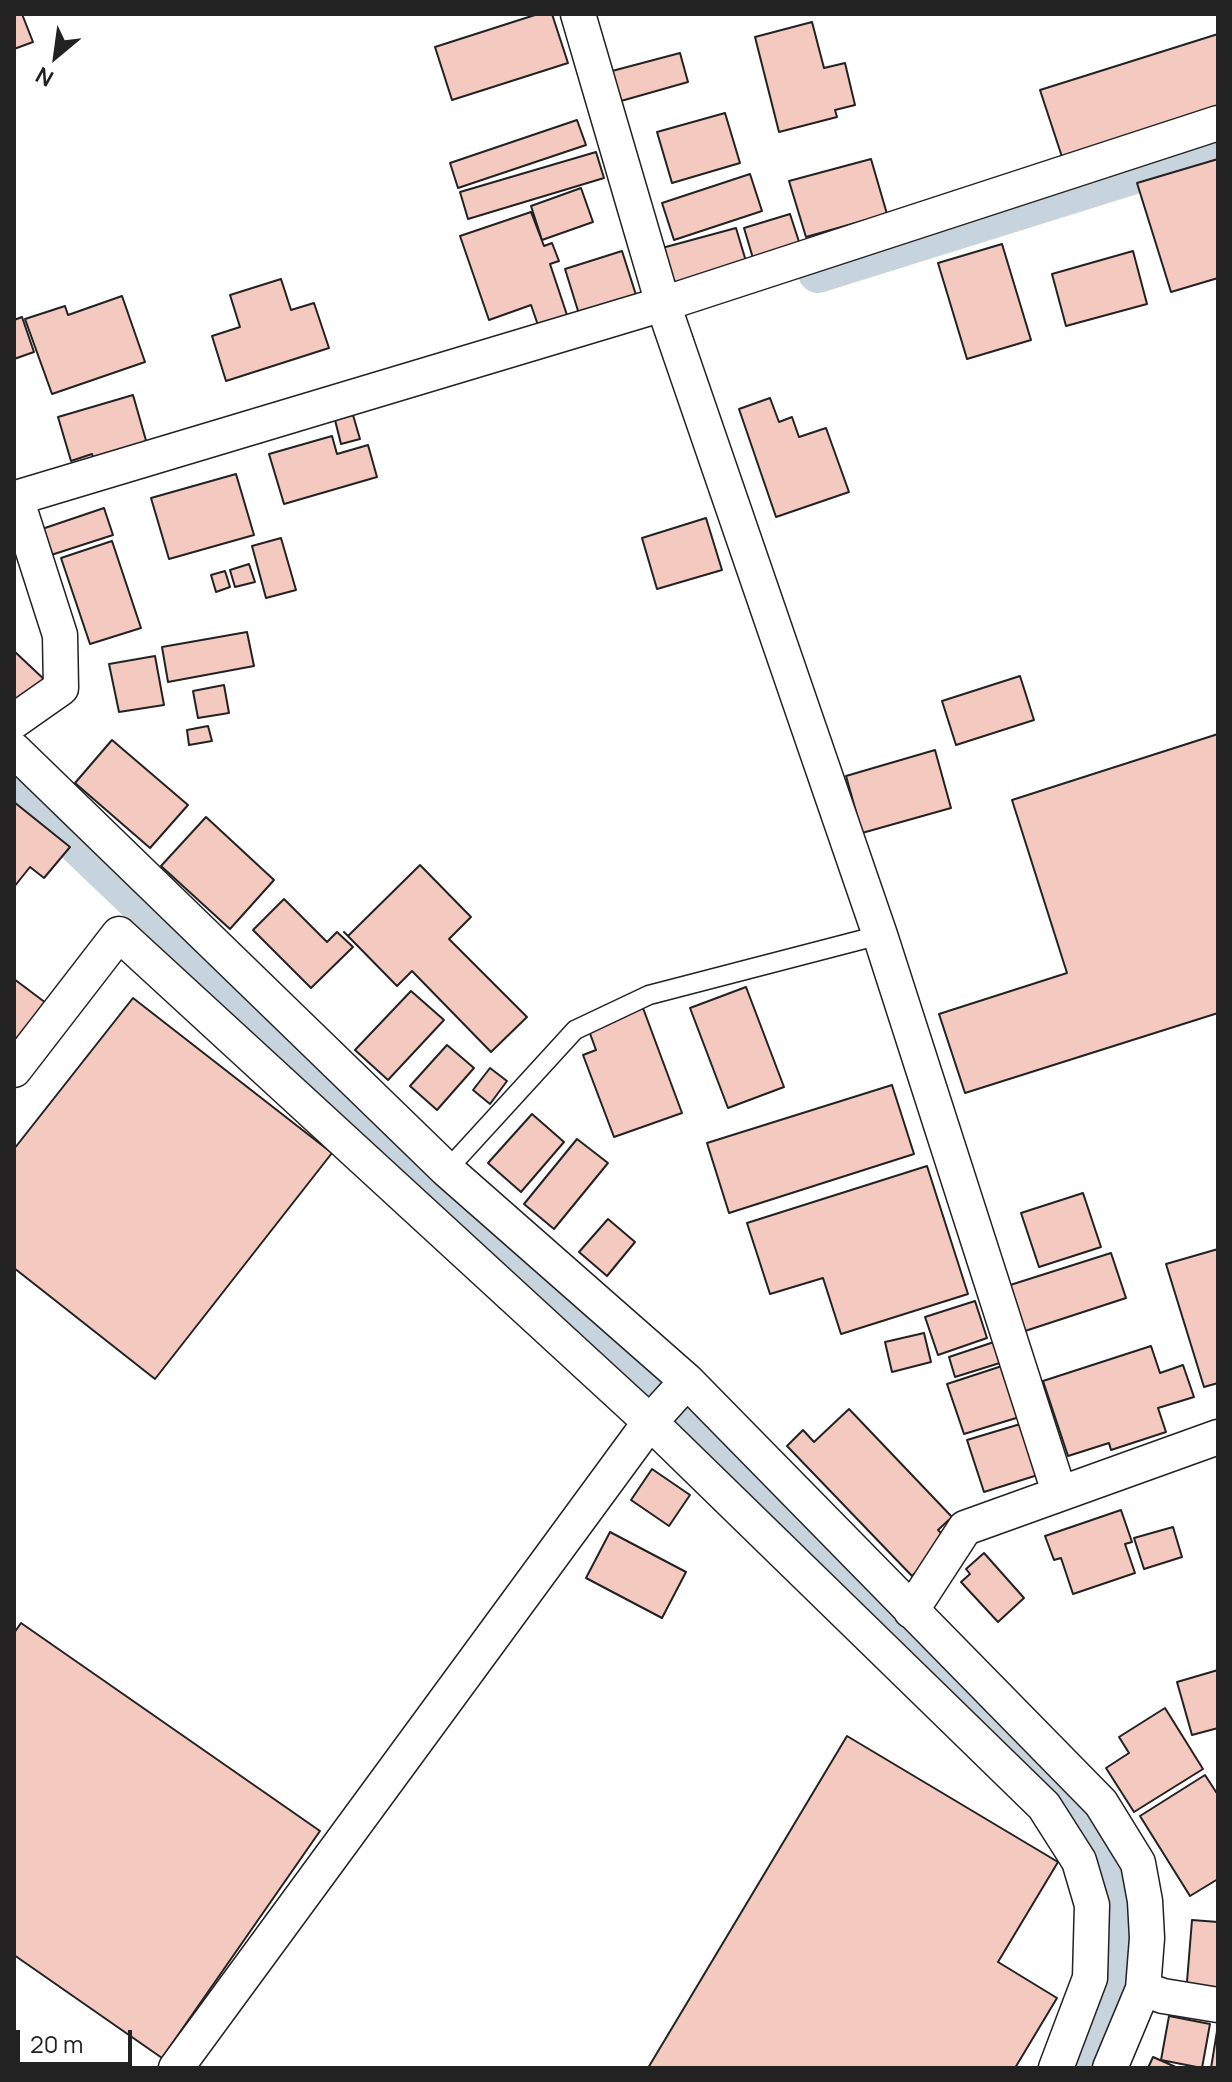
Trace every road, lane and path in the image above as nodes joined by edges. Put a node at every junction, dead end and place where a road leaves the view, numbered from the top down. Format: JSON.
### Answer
{"nodes":[{"id":1,"x":578,"y":14,"type":"edge"},
{"id":2,"x":1218,"y":123,"type":"edge"},
{"id":3,"x":663,"y":304,"type":"junction"},
{"id":4,"x":15,"y":495,"type":"edge"},
{"id":5,"x":14,"y":721,"type":"edge"},
{"id":6,"x":14,"y":750,"type":"edge"},
{"id":7,"x":880,"y":935,"type":"junction"},
{"id":8,"x":14,"y":1070,"type":"edge"},
{"id":9,"x":447,"y":1170,"type":"junction"},
{"id":10,"x":687,"y":1381,"type":"junction"},
{"id":11,"x":650,"y":1422,"type":"junction"},
{"id":12,"x":1218,"y":1437,"type":"edge"},
{"id":13,"x":1059,"y":1492,"type":"junction"},
{"id":14,"x":911,"y":1611,"type":"junction"},
{"id":15,"x":1110,"y":1902,"type":"junction"},
{"id":16,"x":1147,"y":1938,"type":"junction"},
{"id":17,"x":1143,"y":1989,"type":"junction"},
{"id":18,"x":1218,"y":2005,"type":"edge"},
{"id":19,"x":176,"y":2068,"type":"edge"},
{"id":20,"x":1056,"y":2068,"type":"edge"},
{"id":21,"x":1110,"y":2068,"type":"edge"}],
"edges":[{"from":1,"to":3,"type":"street"},
{"from":2,"to":3,"type":"street"},
{"from":3,"to":4,"type":"street"},
{"from":3,"to":7,"type":"street"},
{"from":4,"to":5,"type":"street"},
{"from":6,"to":9,"type":"street"},
{"from":7,"to":9,"type":"lane"},
{"from":7,"to":13,"type":"street"},
{"from":8,"to":11,"type":"street"},
{"from":9,"to":10,"type":"street"},
{"from":10,"to":11,"type":"street"},
{"from":10,"to":14,"type":"street"},
{"from":11,"to":15,"type":"street"},
{"from":11,"to":19,"type":"street"},
{"from":12,"to":13,"type":"street"},
{"from":13,"to":14,"type":"street"},
{"from":14,"to":16,"type":"street"},
{"from":15,"to":16,"type":"street"},
{"from":15,"to":20,"type":"street"},
{"from":16,"to":17,"type":"street"},
{"from":17,"to":18,"type":"street"},
{"from":17,"to":21,"type":"street"}]}
